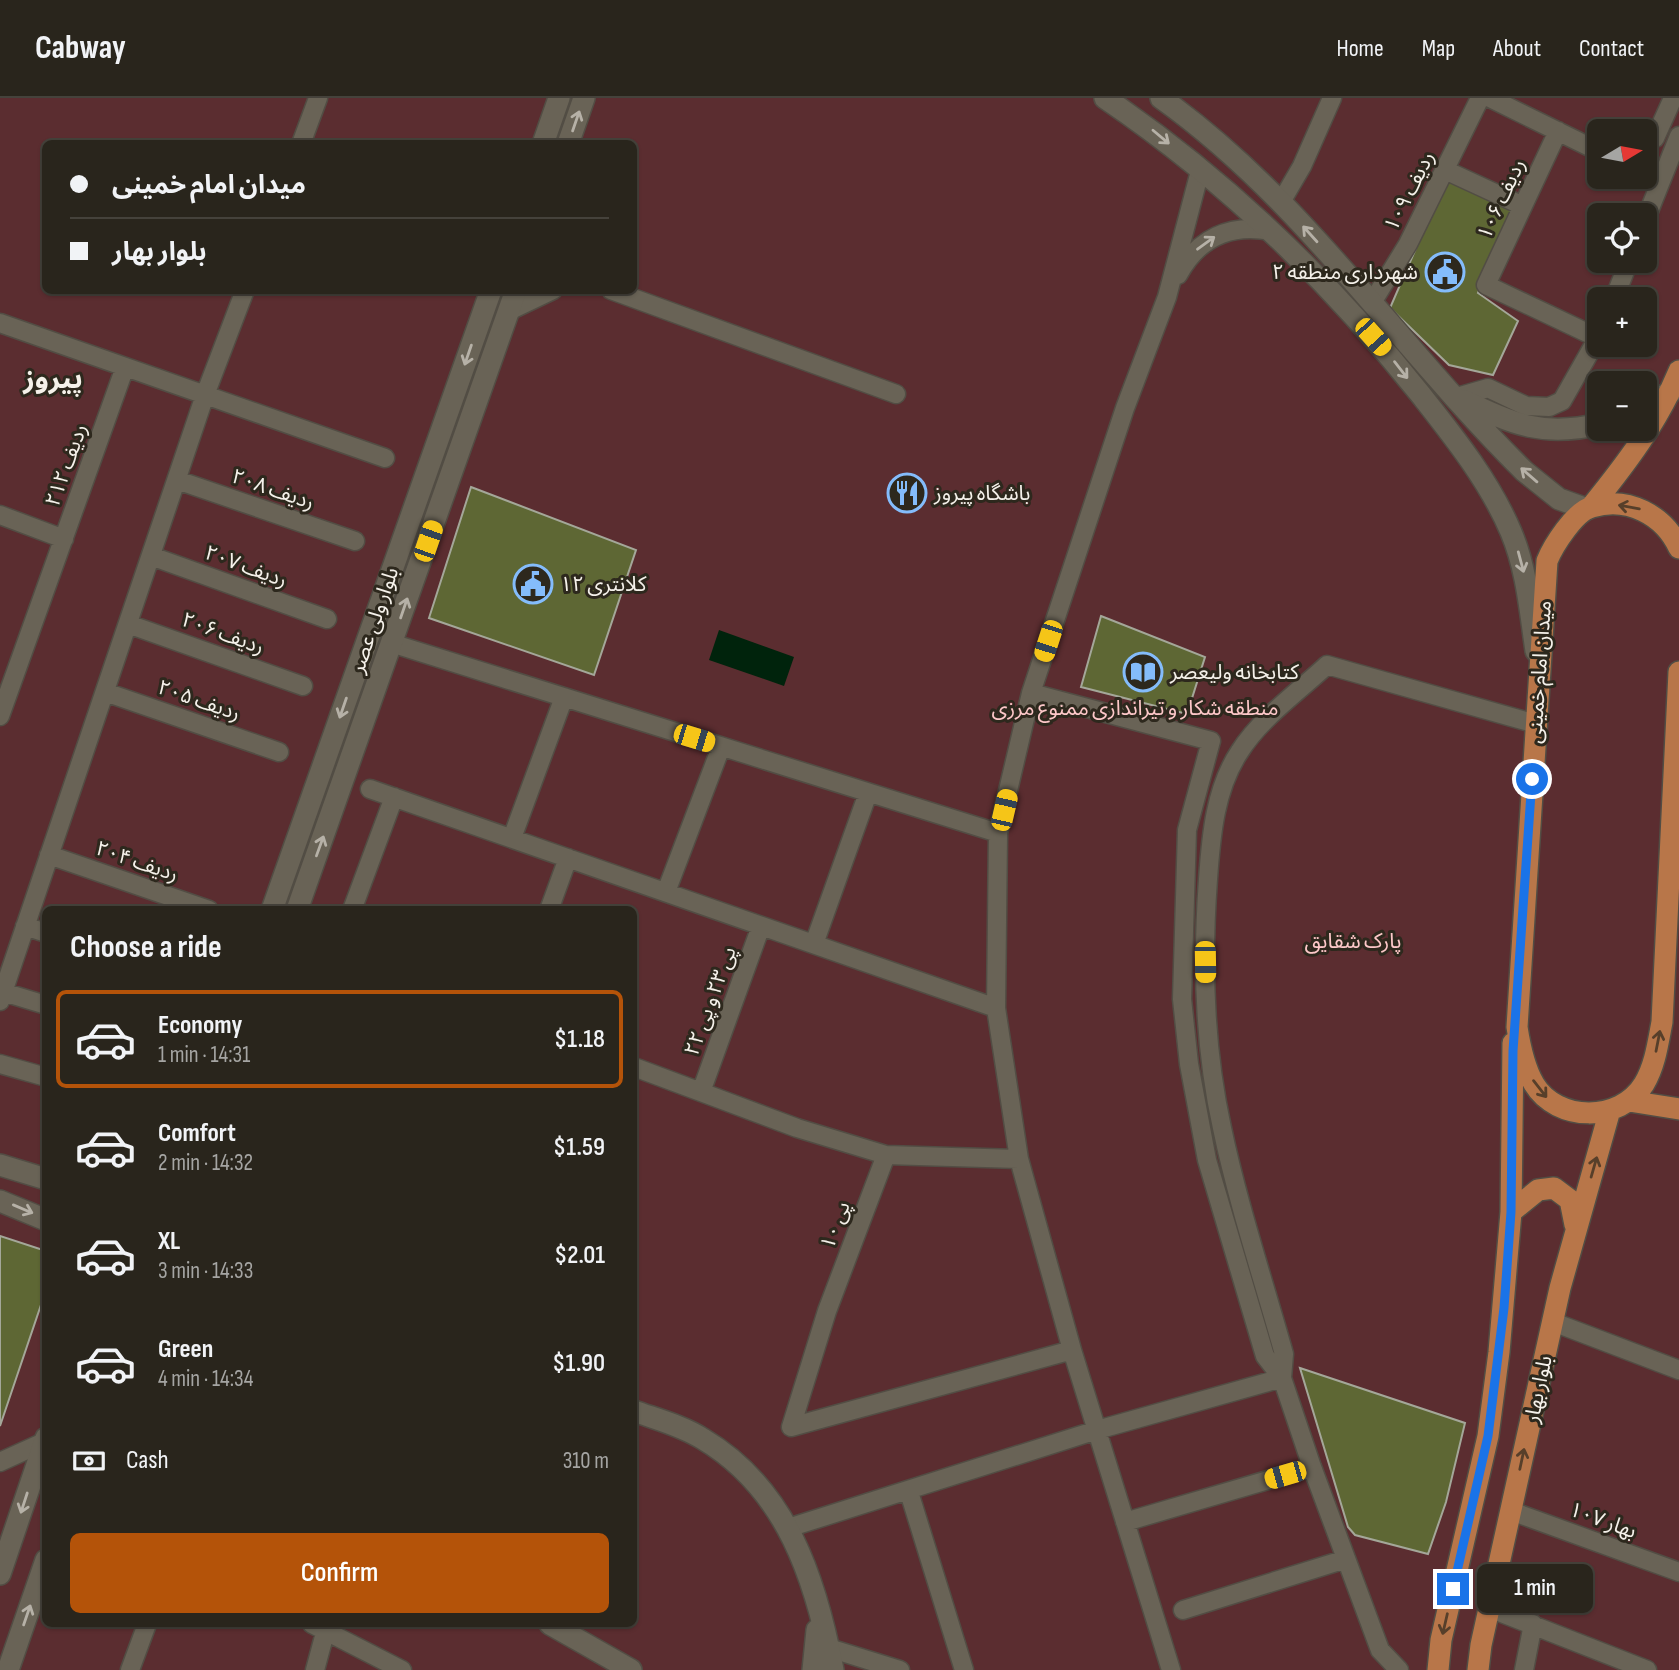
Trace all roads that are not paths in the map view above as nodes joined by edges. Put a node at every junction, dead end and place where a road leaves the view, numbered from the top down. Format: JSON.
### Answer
{"nodes":[{"id":1,"x":318,"y":98,"type":"edge"},
{"id":2,"x":559,"y":98,"type":"edge"},
{"id":3,"x":584,"y":98,"type":"edge"},
{"id":4,"x":1105,"y":98,"type":"edge"},
{"id":5,"x":1161,"y":98,"type":"edge"},
{"id":6,"x":1332,"y":98,"type":"edge"},
{"id":7,"x":1480,"y":98,"type":"edge"},
{"id":8,"x":1490,"y":98,"type":"edge"},
{"id":9,"x":1673,"y":98,"type":"edge"},
{"id":10,"x":1657,"y":130,"type":"edge"},
{"id":11,"x":1558,"y":131,"type":"junction"},
{"id":12,"x":302,"y":140,"type":"edge"},
{"id":13,"x":544,"y":140,"type":"edge"},
{"id":14,"x":569,"y":140,"type":"edge"},
{"id":15,"x":1677,"y":141,"type":"edge"},
{"id":16,"x":1657,"y":143,"type":"edge"},
{"id":17,"x":1587,"y":146,"type":"edge"},
{"id":18,"x":1445,"y":170,"type":"junction"},
{"id":19,"x":1200,"y":171,"type":"junction"},
{"id":20,"x":1281,"y":202,"type":"junction"},
{"id":21,"x":1652,"y":203,"type":"edge"},
{"id":22,"x":1523,"y":206,"type":"junction"},
{"id":23,"x":1271,"y":231,"type":"junction"},
{"id":24,"x":243,"y":294,"type":"edge"},
{"id":25,"x":490,"y":294,"type":"edge"},
{"id":26,"x":515,"y":294,"type":"edge"},
{"id":27,"x":545,"y":294,"type":"edge"},
{"id":28,"x":622,"y":294,"type":"edge"},
{"id":29,"x":1167,"y":297,"type":"junction"},
{"id":30,"x":1373,"y":301,"type":"junction"},
{"id":31,"x":509,"y":311,"type":"junction"},
{"id":32,"x":0,"y":323,"type":"edge"},
{"id":33,"x":1587,"y":331,"type":"edge"},
{"id":34,"x":1587,"y":357,"type":"edge"},
{"id":35,"x":125,"y":367,"type":"junction"},
{"id":36,"x":1679,"y":371,"type":"edge"},
{"id":37,"x":1671,"y":392,"type":"junction"},
{"id":38,"x":896,"y":394,"type":"dead end"},
{"id":39,"x":205,"y":395,"type":"junction"},
{"id":40,"x":1457,"y":397,"type":"junction"},
{"id":41,"x":1657,"y":398,"type":"edge"},
{"id":42,"x":1435,"y":412,"type":"junction"},
{"id":43,"x":1587,"y":426,"type":"edge"},
{"id":44,"x":385,"y":458,"type":"dead end"},
{"id":45,"x":177,"y":480,"type":"junction"},
{"id":46,"x":1589,"y":508,"type":"junction"},
{"id":47,"x":1679,"y":513,"type":"edge"},
{"id":48,"x":0,"y":515,"type":"edge"},
{"id":49,"x":1679,"y":519,"type":"edge"},
{"id":50,"x":64,"y":539,"type":"junction"},
{"id":51,"x":355,"y":541,"type":"dead end"},
{"id":52,"x":1679,"y":548,"type":"edge"},
{"id":53,"x":151,"y":556,"type":"junction"},
{"id":54,"x":327,"y":619,"type":"dead end"},
{"id":55,"x":128,"y":624,"type":"junction"},
{"id":56,"x":391,"y":643,"type":"junction"},
{"id":57,"x":1679,"y":673,"type":"edge"},
{"id":58,"x":1539,"y":674,"type":"junction"},
{"id":59,"x":303,"y":686,"type":"dead end"},
{"id":60,"x":105,"y":692,"type":"junction"},
{"id":61,"x":1031,"y":693,"type":"junction"},
{"id":62,"x":564,"y":697,"type":"junction"},
{"id":63,"x":0,"y":716,"type":"edge"},
{"id":64,"x":1536,"y":724,"type":"junction"},
{"id":65,"x":721,"y":747,"type":"junction"},
{"id":66,"x":279,"y":752,"type":"dead end"},
{"id":67,"x":370,"y":789,"type":"dead end"},
{"id":68,"x":868,"y":793,"type":"junction"},
{"id":69,"x":394,"y":797,"type":"junction"},
{"id":70,"x":998,"y":833,"type":"junction"},
{"id":71,"x":512,"y":838,"type":"junction"},
{"id":72,"x":50,"y":855,"type":"junction"},
{"id":73,"x":568,"y":858,"type":"junction"},
{"id":74,"x":666,"y":892,"type":"junction"},
{"id":75,"x":1668,"y":896,"type":"junction"},
{"id":76,"x":197,"y":906,"type":"edge"},
{"id":77,"x":273,"y":906,"type":"edge"},
{"id":78,"x":298,"y":906,"type":"edge"},
{"id":79,"x":353,"y":906,"type":"edge"},
{"id":80,"x":550,"y":906,"type":"edge"},
{"id":81,"x":25,"y":926,"type":"junction"},
{"id":82,"x":761,"y":926,"type":"junction"},
{"id":83,"x":42,"y":932,"type":"edge"},
{"id":84,"x":1679,"y":938,"type":"edge"},
{"id":85,"x":814,"y":944,"type":"junction"},
{"id":86,"x":2,"y":996,"type":"edge"},
{"id":87,"x":1517,"y":999,"type":"junction"},
{"id":88,"x":42,"y":1005,"type":"edge"},
{"id":89,"x":996,"y":1009,"type":"junction"},
{"id":90,"x":0,"y":1064,"type":"edge"},
{"id":91,"x":637,"y":1068,"type":"edge"},
{"id":92,"x":42,"y":1076,"type":"edge"},
{"id":93,"x":701,"y":1092,"type":"junction"},
{"id":94,"x":1619,"y":1105,"type":"junction"},
{"id":95,"x":1679,"y":1109,"type":"edge"},
{"id":96,"x":886,"y":1155,"type":"junction"},
{"id":97,"x":1019,"y":1159,"type":"junction"},
{"id":98,"x":0,"y":1165,"type":"edge"},
{"id":99,"x":42,"y":1178,"type":"edge"},
{"id":100,"x":0,"y":1200,"type":"edge"},
{"id":101,"x":1511,"y":1212,"type":"junction"},
{"id":102,"x":42,"y":1218,"type":"edge"},
{"id":103,"x":1575,"y":1231,"type":"junction"},
{"id":104,"x":1553,"y":1322,"type":"junction"},
{"id":105,"x":1072,"y":1350,"type":"junction"},
{"id":106,"x":1679,"y":1370,"type":"edge"},
{"id":107,"x":1282,"y":1378,"type":"junction"},
{"id":108,"x":637,"y":1412,"type":"edge"},
{"id":109,"x":1097,"y":1430,"type":"junction"},
{"id":110,"x":42,"y":1441,"type":"edge"},
{"id":111,"x":42,"y":1449,"type":"edge"},
{"id":112,"x":0,"y":1462,"type":"edge"},
{"id":113,"x":1312,"y":1467,"type":"junction"},
{"id":114,"x":909,"y":1492,"type":"junction"},
{"id":115,"x":1511,"y":1511,"type":"junction"},
{"id":116,"x":1125,"y":1522,"type":"junction"},
{"id":117,"x":0,"y":1527,"type":"edge"},
{"id":118,"x":788,"y":1528,"type":"junction"},
{"id":119,"x":9,"y":1551,"type":"junction"},
{"id":120,"x":1346,"y":1559,"type":"junction"},
{"id":121,"x":42,"y":1572,"type":"edge"},
{"id":122,"x":1679,"y":1572,"type":"edge"},
{"id":123,"x":0,"y":1574,"type":"edge"},
{"id":124,"x":817,"y":1600,"type":"junction"},
{"id":125,"x":1489,"y":1608,"type":"junction"},
{"id":126,"x":1184,"y":1610,"type":"dead end"},
{"id":127,"x":1533,"y":1624,"type":"junction"},
{"id":128,"x":146,"y":1627,"type":"edge"},
{"id":129,"x":319,"y":1627,"type":"edge"},
{"id":130,"x":555,"y":1627,"type":"edge"},
{"id":131,"x":829,"y":1648,"type":"junction"},
{"id":132,"x":132,"y":1666,"type":"edge"},
{"id":133,"x":314,"y":1669,"type":"edge"},
{"id":134,"x":8,"y":1670,"type":"edge"},
{"id":135,"x":402,"y":1670,"type":"edge"},
{"id":136,"x":631,"y":1670,"type":"edge"},
{"id":137,"x":813,"y":1670,"type":"edge"},
{"id":138,"x":833,"y":1670,"type":"edge"},
{"id":139,"x":900,"y":1670,"type":"edge"},
{"id":140,"x":964,"y":1670,"type":"edge"},
{"id":141,"x":1171,"y":1670,"type":"edge"},
{"id":142,"x":1399,"y":1670,"type":"edge"},
{"id":143,"x":1438,"y":1670,"type":"edge"},
{"id":144,"x":1478,"y":1670,"type":"edge"},
{"id":145,"x":1524,"y":1670,"type":"edge"},
{"id":146,"x":1647,"y":1670,"type":"edge"}],
"edges":[{"from":1,"to":12,"type":"street"},
{"from":2,"to":13,"type":"street"},
{"from":14,"to":3,"type":"street","one_way":true},
{"from":4,"to":19,"type":"street","one_way":true},
{"from":5,"to":20,"type":"street"},
{"from":6,"to":20,"type":"street"},
{"from":7,"to":18,"type":"street","name":"ردیف ۱۰۹"},
{"from":8,"to":11,"type":"street"},
{"from":9,"to":10,"type":"street"},
{"from":11,"to":17,"type":"street"},
{"from":11,"to":22,"type":"street","name":"ردیف ۱۰۶"},
{"from":15,"to":16,"type":"street"},
{"from":15,"to":21,"type":"street"},
{"from":18,"to":22,"type":"street"},
{"from":18,"to":30,"type":"street","name":"ردیف ۱۰۹"},
{"from":19,"to":23,"type":"street"},
{"from":19,"to":29,"type":"street"},
{"from":30,"to":20,"type":"street","one_way":true},
{"from":22,"to":33,"type":"street","name":"ردیف ۱۰۶"},
{"from":29,"to":23,"type":"street","one_way":true},
{"from":23,"to":42,"type":"street","one_way":true},
{"from":24,"to":39,"type":"street"},
{"from":25,"to":77,"type":"street","name":"بلوار ولی عصر","one_way":true},
{"from":26,"to":31,"type":"street","name":"بلوار ولی عصر"},
{"from":27,"to":31,"type":"street"},
{"from":28,"to":38,"type":"street"},
{"from":29,"to":61,"type":"street"},
{"from":30,"to":40,"type":"street"},
{"from":56,"to":31,"type":"street","name":"بلوار ولی عصر","one_way":true},
{"from":32,"to":35,"type":"street"},
{"from":34,"to":40,"type":"street"},
{"from":35,"to":39,"type":"street"},
{"from":35,"to":50,"type":"street","name":"ردیف ۲۱۲"},
{"from":36,"to":37,"type":"main road","name":"میدان امام خمینی"},
{"from":37,"to":41,"type":"street"},
{"from":37,"to":46,"type":"main road","name":"میدان امام خمینی"},
{"from":39,"to":44,"type":"street"},
{"from":39,"to":45,"type":"street"},
{"from":40,"to":42,"type":"street"},
{"from":40,"to":43,"type":"street"},
{"from":46,"to":40,"type":"street","one_way":true},
{"from":42,"to":58,"type":"street","one_way":true},
{"from":45,"to":51,"type":"street","name":"ردیف ۲۰۸"},
{"from":45,"to":53,"type":"street"},
{"from":52,"to":46,"type":"main road","one_way":true},
{"from":46,"to":58,"type":"main road","name":"میدان امام خمینی"},
{"from":47,"to":49,"type":"main road"},
{"from":48,"to":50,"type":"street"},
{"from":50,"to":63,"type":"street","name":"ردیف ۲۱۲"},
{"from":53,"to":54,"type":"street","name":"ردیف ۲۰۷"},
{"from":53,"to":55,"type":"street"},
{"from":55,"to":59,"type":"street","name":"ردیف ۲۰۶"},
{"from":55,"to":60,"type":"street"},
{"from":56,"to":62,"type":"street"},
{"from":78,"to":56,"type":"street","name":"بلوار ولی عصر","one_way":true},
{"from":57,"to":75,"type":"main road"},
{"from":58,"to":64,"type":"main road","name":"میدان امام خمینی"},
{"from":60,"to":66,"type":"street","name":"ردیف ۲۰۵"},
{"from":60,"to":72,"type":"street"},
{"from":61,"to":70,"type":"street"},
{"from":61,"to":107,"type":"street"},
{"from":62,"to":65,"type":"street"},
{"from":62,"to":71,"type":"street"},
{"from":64,"to":87,"type":"main road","name":"میدان امام خمینی"},
{"from":64,"to":107,"type":"street"},
{"from":65,"to":68,"type":"street"},
{"from":65,"to":74,"type":"street"},
{"from":67,"to":69,"type":"street"},
{"from":68,"to":70,"type":"street"},
{"from":68,"to":85,"type":"street"},
{"from":69,"to":71,"type":"street"},
{"from":69,"to":79,"type":"street"},
{"from":70,"to":89,"type":"street"},
{"from":71,"to":73,"type":"street"},
{"from":72,"to":76,"type":"street","name":"ردیف ۲۰۴"},
{"from":72,"to":81,"type":"street"},
{"from":73,"to":74,"type":"street"},
{"from":73,"to":80,"type":"street"},
{"from":74,"to":82,"type":"street"},
{"from":75,"to":84,"type":"main road"},
{"from":94,"to":75,"type":"main road","one_way":true},
{"from":81,"to":83,"type":"street"},
{"from":81,"to":86,"type":"street"},
{"from":82,"to":85,"type":"street"},
{"from":82,"to":93,"type":"street","name":"پی ۲۳ و پی ۲۲"},
{"from":85,"to":89,"type":"street"},
{"from":86,"to":88,"type":"street"},
{"from":87,"to":94,"type":"main road","name":"میدان امام خمینی","one_way":true},
{"from":87,"to":101,"type":"main road","name":"بلوار بهار"},
{"from":89,"to":97,"type":"street"},
{"from":90,"to":92,"type":"street"},
{"from":91,"to":93,"type":"street"},
{"from":93,"to":96,"type":"street"},
{"from":94,"to":95,"type":"main road","name":"میدان امام خمینی"},
{"from":103,"to":94,"type":"main road","name":"بلوار بهار","one_way":true},
{"from":96,"to":97,"type":"street"},
{"from":96,"to":105,"type":"street","name":"پی ۱۰"},
{"from":97,"to":105,"type":"street"},
{"from":98,"to":99,"type":"street"},
{"from":100,"to":102,"type":"street","one_way":true},
{"from":101,"to":103,"type":"main road"},
{"from":101,"to":143,"type":"main road","name":"بلوار بهار","one_way":true},
{"from":103,"to":104,"type":"main road","name":"بلوار بهار"},
{"from":104,"to":106,"type":"street"},
{"from":115,"to":104,"type":"main road","name":"بلوار بهار","one_way":true},
{"from":105,"to":109,"type":"street"},
{"from":107,"to":109,"type":"street"},
{"from":107,"to":113,"type":"street"},
{"from":108,"to":118,"type":"street"},
{"from":109,"to":114,"type":"street"},
{"from":109,"to":116,"type":"street"},
{"from":110,"to":112,"type":"street"},
{"from":111,"to":119,"type":"street","one_way":true},
{"from":113,"to":116,"type":"street"},
{"from":113,"to":120,"type":"street"},
{"from":114,"to":118,"type":"street"},
{"from":114,"to":140,"type":"street"},
{"from":115,"to":122,"type":"street","name":"بهار ۱۰۷"},
{"from":115,"to":125,"type":"main road","name":"بلوار بهار"},
{"from":116,"to":141,"type":"street"},
{"from":117,"to":119,"type":"street"},
{"from":118,"to":124,"type":"street"},
{"from":119,"to":123,"type":"street"},
{"from":120,"to":126,"type":"street"},
{"from":120,"to":142,"type":"street"},
{"from":134,"to":121,"type":"street","one_way":true},
{"from":124,"to":131,"type":"street"},
{"from":124,"to":137,"type":"street"},
{"from":125,"to":127,"type":"street"},
{"from":125,"to":144,"type":"main road","name":"بلوار بهار"},
{"from":127,"to":145,"type":"street"},
{"from":127,"to":146,"type":"street"},
{"from":128,"to":132,"type":"street"},
{"from":129,"to":133,"type":"street"},
{"from":129,"to":135,"type":"street"},
{"from":130,"to":136,"type":"street"},
{"from":131,"to":138,"type":"street"},
{"from":131,"to":139,"type":"street"}]}
